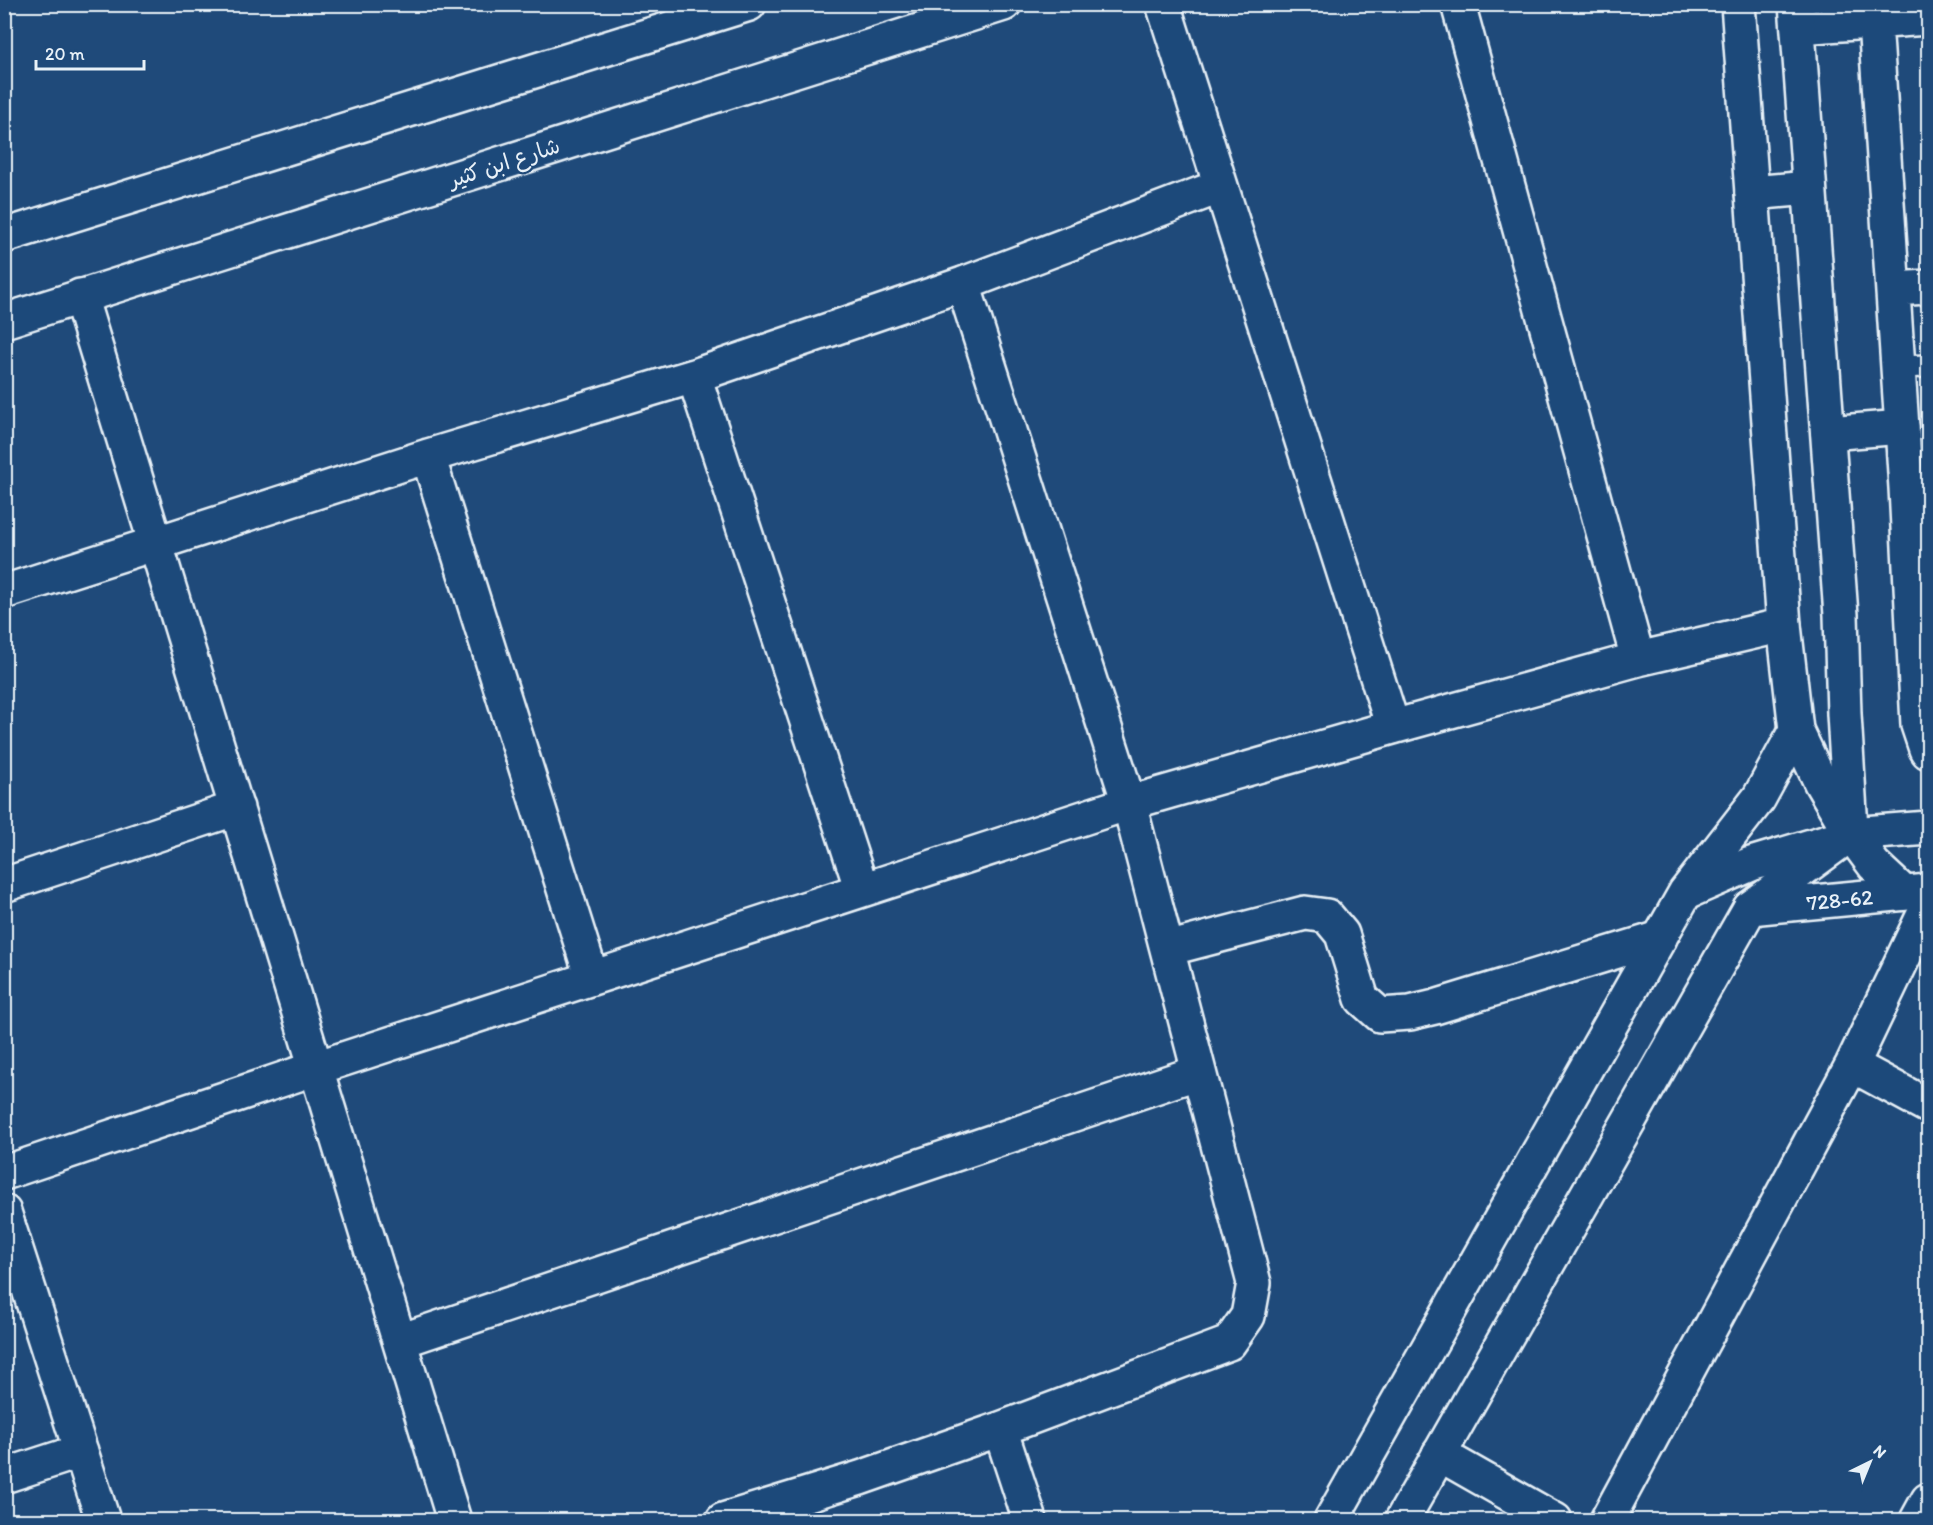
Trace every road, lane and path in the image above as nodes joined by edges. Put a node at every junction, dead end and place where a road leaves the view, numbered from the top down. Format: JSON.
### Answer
{"nodes":[{"id":1,"x":748,"y":4,"type":"edge"},
{"id":2,"x":1004,"y":4,"type":"edge"},
{"id":3,"x":1163,"y":4,"type":"edge"},
{"id":4,"x":1458,"y":4,"type":"edge"},
{"id":5,"x":1738,"y":4,"type":"edge"},
{"id":6,"x":1797,"y":16,"type":"edge"},
{"id":7,"x":1929,"y":18,"type":"edge"},
{"id":8,"x":1875,"y":22,"type":"junction"},
{"id":9,"x":1221,"y":186,"type":"junction"},
{"id":10,"x":1809,"y":188,"type":"junction"},
{"id":11,"x":1752,"y":193,"type":"junction"},
{"id":12,"x":4,"y":236,"type":"edge"},
{"id":13,"x":963,"y":284,"type":"junction"},
{"id":14,"x":1929,"y":287,"type":"edge"},
{"id":15,"x":1893,"y":289,"type":"junction"},
{"id":16,"x":80,"y":296,"type":"junction"},
{"id":17,"x":4,"y":321,"type":"edge"},
{"id":18,"x":1913,"y":367,"type":"edge"},
{"id":19,"x":694,"y":376,"type":"junction"},
{"id":20,"x":1902,"y":427,"type":"junction"},
{"id":21,"x":1828,"y":433,"type":"junction"},
{"id":22,"x":428,"y":456,"type":"junction"},
{"id":23,"x":1917,"y":487,"type":"edge"},
{"id":24,"x":156,"y":542,"type":"junction"},
{"id":25,"x":4,"y":592,"type":"edge"},
{"id":26,"x":1784,"y":625,"type":"junction"},
{"id":27,"x":1638,"y":659,"type":"junction"},
{"id":28,"x":1394,"y":727,"type":"junction"},
{"id":29,"x":1796,"y":730,"type":"junction"},
{"id":30,"x":1923,"y":738,"type":"edge"},
{"id":31,"x":1129,"y":803,"type":"junction"},
{"id":32,"x":237,"y":808,"type":"junction"},
{"id":33,"x":1929,"y":828,"type":"edge"},
{"id":34,"x":1851,"y":834,"type":"junction"},
{"id":35,"x":4,"y":885,"type":"edge"},
{"id":36,"x":862,"y":890,"type":"junction"},
{"id":37,"x":1685,"y":893,"type":"junction"},
{"id":38,"x":1920,"y":897,"type":"edge"},
{"id":39,"x":1750,"y":908,"type":"junction"},
{"id":40,"x":1660,"y":938,"type":"junction"},
{"id":41,"x":1167,"y":949,"type":"junction"},
{"id":42,"x":592,"y":978,"type":"junction"},
{"id":43,"x":1852,"y":1065,"type":"junction"},
{"id":44,"x":316,"y":1068,"type":"junction"},
{"id":45,"x":1199,"y":1072,"type":"junction"},
{"id":46,"x":1929,"y":1106,"type":"edge"},
{"id":47,"x":4,"y":1173,"type":"edge"},
{"id":48,"x":4,"y":1212,"type":"edge"},
{"id":49,"x":400,"y":1341,"type":"junction"},
{"id":50,"x":1000,"y":1429,"type":"junction"},
{"id":51,"x":81,"y":1451,"type":"junction"},
{"id":52,"x":1439,"y":1454,"type":"junction"},
{"id":53,"x":4,"y":1476,"type":"edge"},
{"id":54,"x":1929,"y":1500,"type":"edge"},
{"id":55,"x":734,"y":1519,"type":"edge"},
{"id":56,"x":103,"y":1521,"type":"edge"},
{"id":57,"x":454,"y":1521,"type":"edge"},
{"id":58,"x":1030,"y":1521,"type":"edge"},
{"id":59,"x":1331,"y":1521,"type":"edge"},
{"id":60,"x":1402,"y":1521,"type":"edge"},
{"id":61,"x":1555,"y":1521,"type":"edge"},
{"id":62,"x":1607,"y":1521,"type":"edge"},
{"id":63,"x":1917,"y":1521,"type":"edge"}],
"edges":[{"from":1,"to":12,"type":"street"},
{"from":2,"to":16,"type":"street","name":"شارع ابن كثير"},
{"from":3,"to":9,"type":"street"},
{"from":4,"to":27,"type":"street"},
{"from":5,"to":11,"type":"street"},
{"from":6,"to":8,"type":"street"},
{"from":6,"to":10,"type":"street"},
{"from":7,"to":8,"type":"street"},
{"from":8,"to":15,"type":"street"},
{"from":9,"to":13,"type":"street"},
{"from":9,"to":28,"type":"street"},
{"from":10,"to":11,"type":"street"},
{"from":10,"to":21,"type":"street"},
{"from":11,"to":26,"type":"street"},
{"from":13,"to":19,"type":"street"},
{"from":13,"to":31,"type":"street"},
{"from":14,"to":15,"type":"street"},
{"from":15,"to":18,"type":"street"},
{"from":16,"to":17,"type":"street","name":"شارع ابن كثير"},
{"from":16,"to":24,"type":"street"},
{"from":18,"to":20,"type":"street"},
{"from":19,"to":22,"type":"street"},
{"from":19,"to":36,"type":"street"},
{"from":20,"to":21,"type":"street"},
{"from":20,"to":23,"type":"street"},
{"from":21,"to":34,"type":"street"},
{"from":22,"to":24,"type":"street"},
{"from":22,"to":42,"type":"street"},
{"from":23,"to":30,"type":"street"},
{"from":24,"to":25,"type":"street"},
{"from":24,"to":32,"type":"street"},
{"from":26,"to":27,"type":"street"},
{"from":26,"to":29,"type":"street"},
{"from":27,"to":28,"type":"street"},
{"from":28,"to":31,"type":"street"},
{"from":29,"to":34,"type":"street"},
{"from":29,"to":37,"type":"street"},
{"from":31,"to":36,"type":"street"},
{"from":31,"to":41,"type":"street"},
{"from":32,"to":35,"type":"street"},
{"from":32,"to":44,"type":"street"},
{"from":33,"to":34,"type":"street"},
{"from":34,"to":37,"type":"street"},
{"from":34,"to":38,"type":"street"},
{"from":34,"to":39,"type":"street"},
{"from":36,"to":42,"type":"street"},
{"from":37,"to":40,"type":"street"},
{"from":38,"to":39,"type":"street","name":"728-62"},
{"from":38,"to":43,"type":"street"},
{"from":39,"to":52,"type":"street"},
{"from":40,"to":41,"type":"street"},
{"from":40,"to":59,"type":"street"},
{"from":41,"to":45,"type":"street"},
{"from":42,"to":44,"type":"street"},
{"from":43,"to":46,"type":"street"},
{"from":43,"to":62,"type":"street"},
{"from":44,"to":47,"type":"street"},
{"from":44,"to":49,"type":"street"},
{"from":45,"to":49,"type":"street"},
{"from":45,"to":50,"type":"street"},
{"from":48,"to":51,"type":"street"},
{"from":49,"to":57,"type":"street"},
{"from":50,"to":55,"type":"street"},
{"from":50,"to":58,"type":"street"},
{"from":51,"to":53,"type":"street"},
{"from":51,"to":56,"type":"street"},
{"from":52,"to":60,"type":"street"},
{"from":52,"to":61,"type":"street"},
{"from":54,"to":63,"type":"street"}]}
